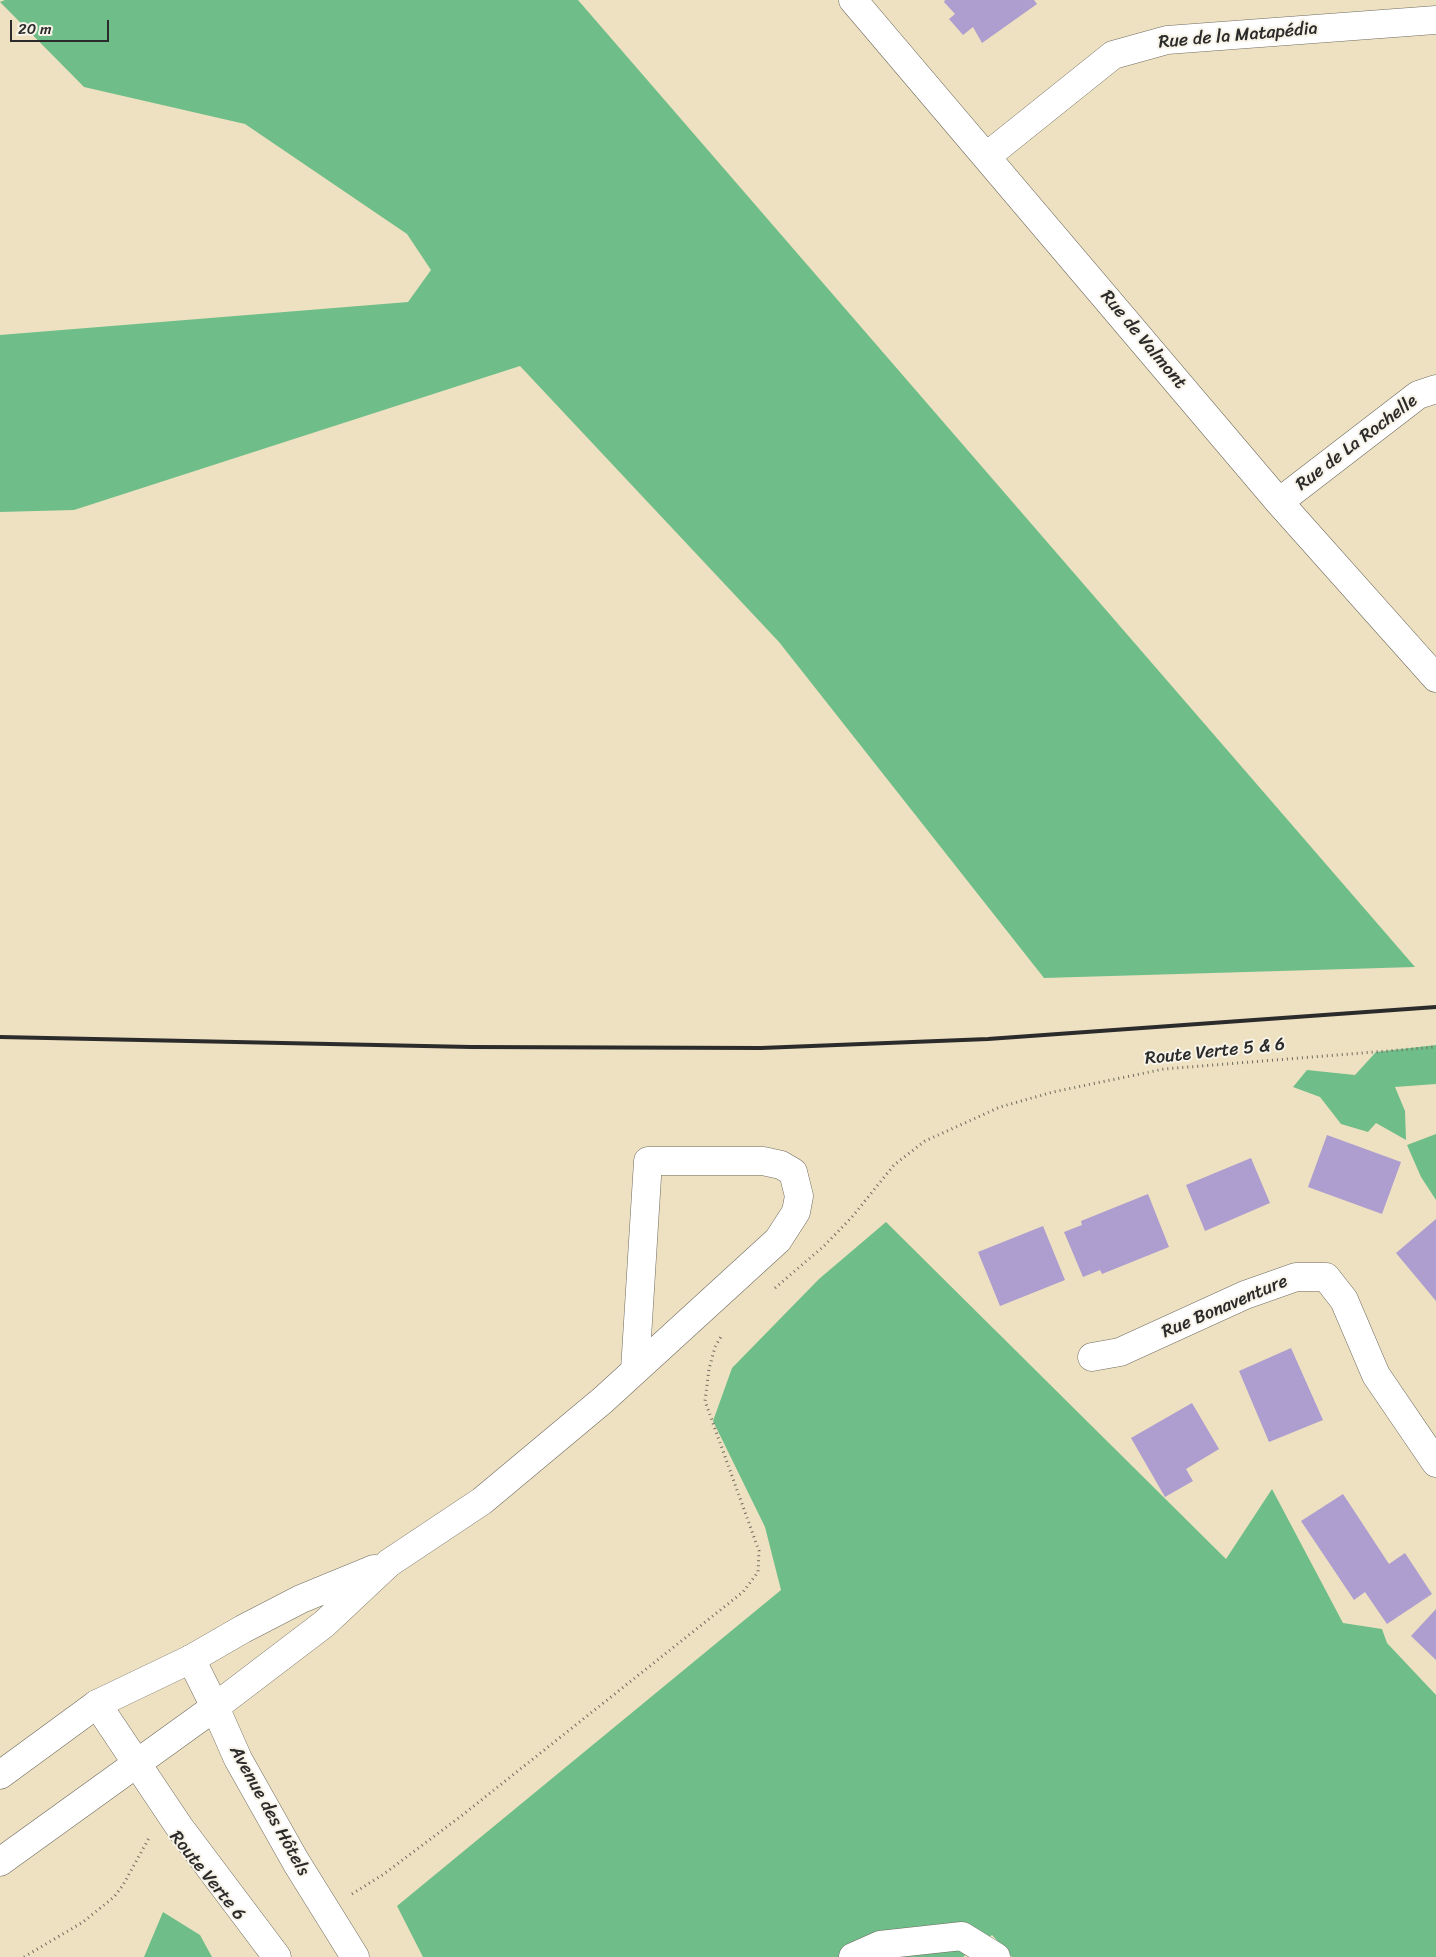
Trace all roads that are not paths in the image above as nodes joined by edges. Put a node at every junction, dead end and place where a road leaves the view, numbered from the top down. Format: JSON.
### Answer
{"nodes":[{"id":1,"x":853,"y":0,"type":"edge"},
{"id":2,"x":1436,"y":20,"type":"edge"},
{"id":3,"x":987,"y":156,"type":"junction"},
{"id":4,"x":1436,"y":389,"type":"edge"},
{"id":5,"x":1279,"y":502,"type":"junction"},
{"id":6,"x":1436,"y":678,"type":"edge"},
{"id":7,"x":1092,"y":1357,"type":"dead end"},
{"id":8,"x":635,"y":1370,"type":"junction"},
{"id":9,"x":1436,"y":1463,"type":"edge"},
{"id":10,"x":389,"y":1563,"type":"junction"},
{"id":11,"x":191,"y":1659,"type":"junction"},
{"id":12,"x":97,"y":1704,"type":"junction"},
{"id":13,"x":215,"y":1707,"type":"junction"},
{"id":14,"x":136,"y":1763,"type":"junction"},
{"id":15,"x":0,"y":1775,"type":"edge"},
{"id":16,"x":0,"y":1862,"type":"edge"},
{"id":17,"x":277,"y":1957,"type":"edge"},
{"id":18,"x":356,"y":1957,"type":"edge"},
{"id":19,"x":852,"y":1957,"type":"edge"},
{"id":20,"x":996,"y":1957,"type":"edge"}],
"edges":[{"from":1,"to":3,"type":"main road","name":"Rue de Valmont"},
{"from":2,"to":3,"type":"main road","name":"Rue de la Matapédia"},
{"from":3,"to":5,"type":"main road","name":"Rue de Valmont"},
{"from":4,"to":5,"type":"main road","name":"Rue de La Rochelle"},
{"from":5,"to":6,"type":"main road","name":"Rue de Valmont"},
{"from":7,"to":9,"type":"main road","name":"Rue Bonaventure"},
{"from":8,"to":8,"type":"main road"},
{"from":8,"to":10,"type":"main road"},
{"from":10,"to":11,"type":"main road"},
{"from":10,"to":13,"type":"main road"},
{"from":11,"to":12,"type":"main road"},
{"from":11,"to":13,"type":"main road","name":"Avenue des Hôtels"},
{"from":12,"to":14,"type":"main road"},
{"from":12,"to":15,"type":"main road"},
{"from":13,"to":14,"type":"main road"},
{"from":13,"to":18,"type":"main road","name":"Avenue des Hôtels"},
{"from":14,"to":16,"type":"main road"},
{"from":14,"to":17,"type":"main road"},
{"from":19,"to":20,"type":"main road"}]}
